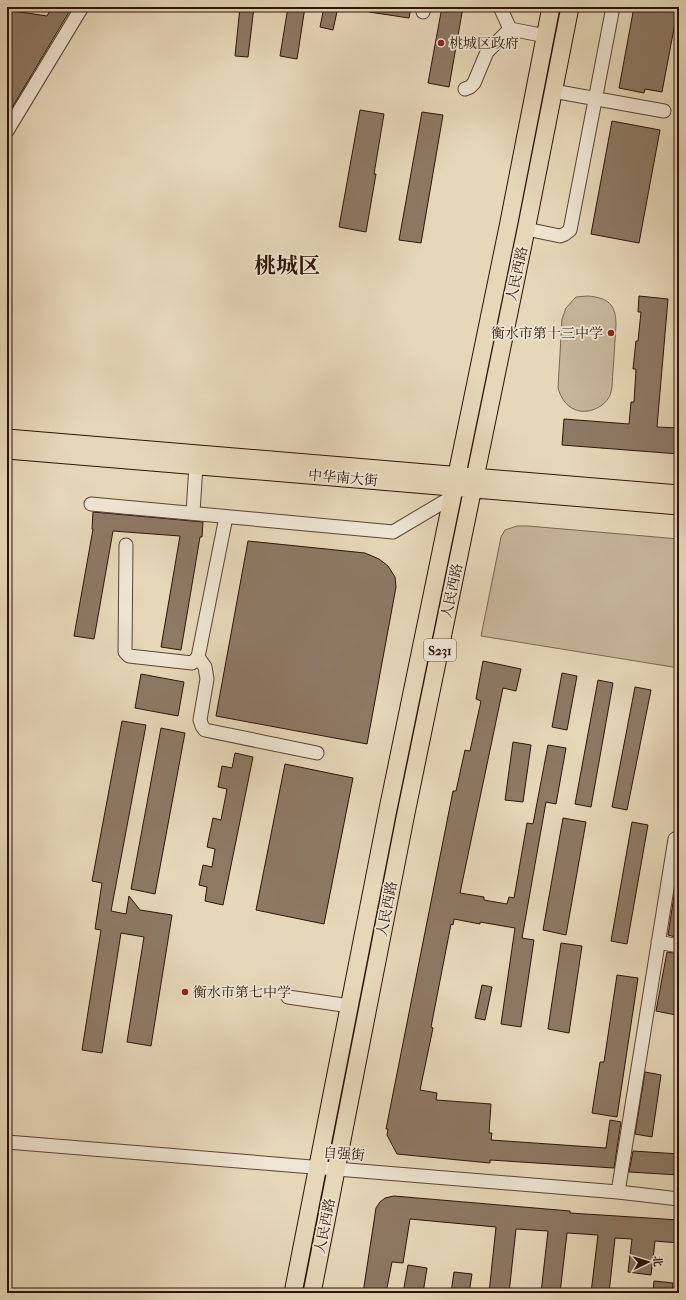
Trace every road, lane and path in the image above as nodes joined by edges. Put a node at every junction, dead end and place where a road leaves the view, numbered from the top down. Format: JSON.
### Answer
{"nodes":[{"id":1,"x":82,"y":7,"type":"edge"},
{"id":2,"x":500,"y":7,"type":"edge"},
{"id":3,"x":551,"y":7,"type":"edge"},
{"id":4,"x":570,"y":7,"type":"edge"},
{"id":5,"x":613,"y":7,"type":"edge"},
{"id":6,"x":510,"y":29,"type":"junction"},
{"id":7,"x":546,"y":36,"type":"junction"},
{"id":8,"x":464,"y":89,"type":"dead end"},
{"id":9,"x":553,"y":91,"type":"junction"},
{"id":10,"x":596,"y":99,"type":"junction"},
{"id":11,"x":664,"y":111,"type":"dead end"},
{"id":12,"x":7,"y":131,"type":"edge"},
{"id":13,"x":526,"y":229,"type":"junction"},
{"id":14,"x":7,"y":438,"type":"edge"},
{"id":15,"x":7,"y":450,"type":"edge"},
{"id":16,"x":196,"y":465,"type":"junction"},
{"id":17,"x":474,"y":483,"type":"junction"},
{"id":18,"x":454,"y":486,"type":"junction"},
{"id":19,"x":679,"y":494,"type":"edge"},
{"id":20,"x":91,"y":504,"type":"dead end"},
{"id":21,"x":679,"y":506,"type":"edge"},
{"id":22,"x":193,"y":513,"type":"junction"},
{"id":23,"x":226,"y":517,"type":"junction"},
{"id":24,"x":126,"y":545,"type":"dead end"},
{"id":25,"x":198,"y":657,"type":"junction"},
{"id":26,"x":317,"y":753,"type":"dead end"},
{"id":27,"x":675,"y":839,"type":"dead end"},
{"id":28,"x":658,"y":942,"type":"junction"},
{"id":29,"x":679,"y":946,"type":"edge"},
{"id":30,"x":288,"y":997,"type":"dead end"},
{"id":31,"x":350,"y":1006,"type":"junction"},
{"id":32,"x":7,"y":1142,"type":"edge"},
{"id":33,"x":318,"y":1168,"type":"junction"},
{"id":34,"x":336,"y":1169,"type":"junction"},
{"id":35,"x":618,"y":1192,"type":"junction"},
{"id":36,"x":679,"y":1199,"type":"edge"},
{"id":37,"x":293,"y":1293,"type":"edge"},
{"id":38,"x":312,"y":1293,"type":"edge"}],
"edges":[{"from":1,"to":12,"type":"street"},
{"from":2,"to":6,"type":"street"},
{"from":3,"to":7,"type":"main road","name":"人民西路","number":"S231"},
{"from":4,"to":9,"type":"main road","name":"人民西路","number":"S231"},
{"from":5,"to":10,"type":"street"},
{"from":6,"to":7,"type":"street"},
{"from":6,"to":8,"type":"street"},
{"from":7,"to":18,"type":"main road","name":"人民西路","number":"S231"},
{"from":9,"to":10,"type":"street"},
{"from":9,"to":13,"type":"main road","name":"人民西路","number":"S231"},
{"from":10,"to":11,"type":"street"},
{"from":10,"to":13,"type":"street"},
{"from":13,"to":17,"type":"main road","name":"人民西路","number":"S231"},
{"from":14,"to":18,"type":"main road","name":"中华南大街"},
{"from":15,"to":16,"type":"main road","name":"中华南大街"},
{"from":16,"to":18,"type":"main road","name":"中华南大街"},
{"from":16,"to":22,"type":"street"},
{"from":17,"to":18,"type":"main road","name":"中华南大街"},
{"from":17,"to":19,"type":"main road","name":"中华南大街"},
{"from":17,"to":21,"type":"main road","name":"中华南大街"},
{"from":17,"to":34,"type":"main road","name":"人民西路","number":"S231"},
{"from":18,"to":23,"type":"street"},
{"from":18,"to":31,"type":"main road","name":"人民西路","number":"S231"},
{"from":20,"to":22,"type":"street"},
{"from":22,"to":23,"type":"street"},
{"from":23,"to":25,"type":"street"},
{"from":24,"to":25,"type":"street"},
{"from":25,"to":26,"type":"street"},
{"from":27,"to":28,"type":"street"},
{"from":28,"to":29,"type":"street"},
{"from":28,"to":35,"type":"street"},
{"from":30,"to":31,"type":"street"},
{"from":31,"to":33,"type":"main road","name":"人民西路","number":"S231"},
{"from":32,"to":33,"type":"street","name":"自强街"},
{"from":33,"to":34,"type":"street","name":"自强街"},
{"from":33,"to":37,"type":"main road","name":"人民西路","number":"S231"},
{"from":34,"to":35,"type":"street","name":"自强街"},
{"from":34,"to":38,"type":"main road","name":"人民西路","number":"S231"},
{"from":35,"to":36,"type":"street","name":"自强街"}]}
